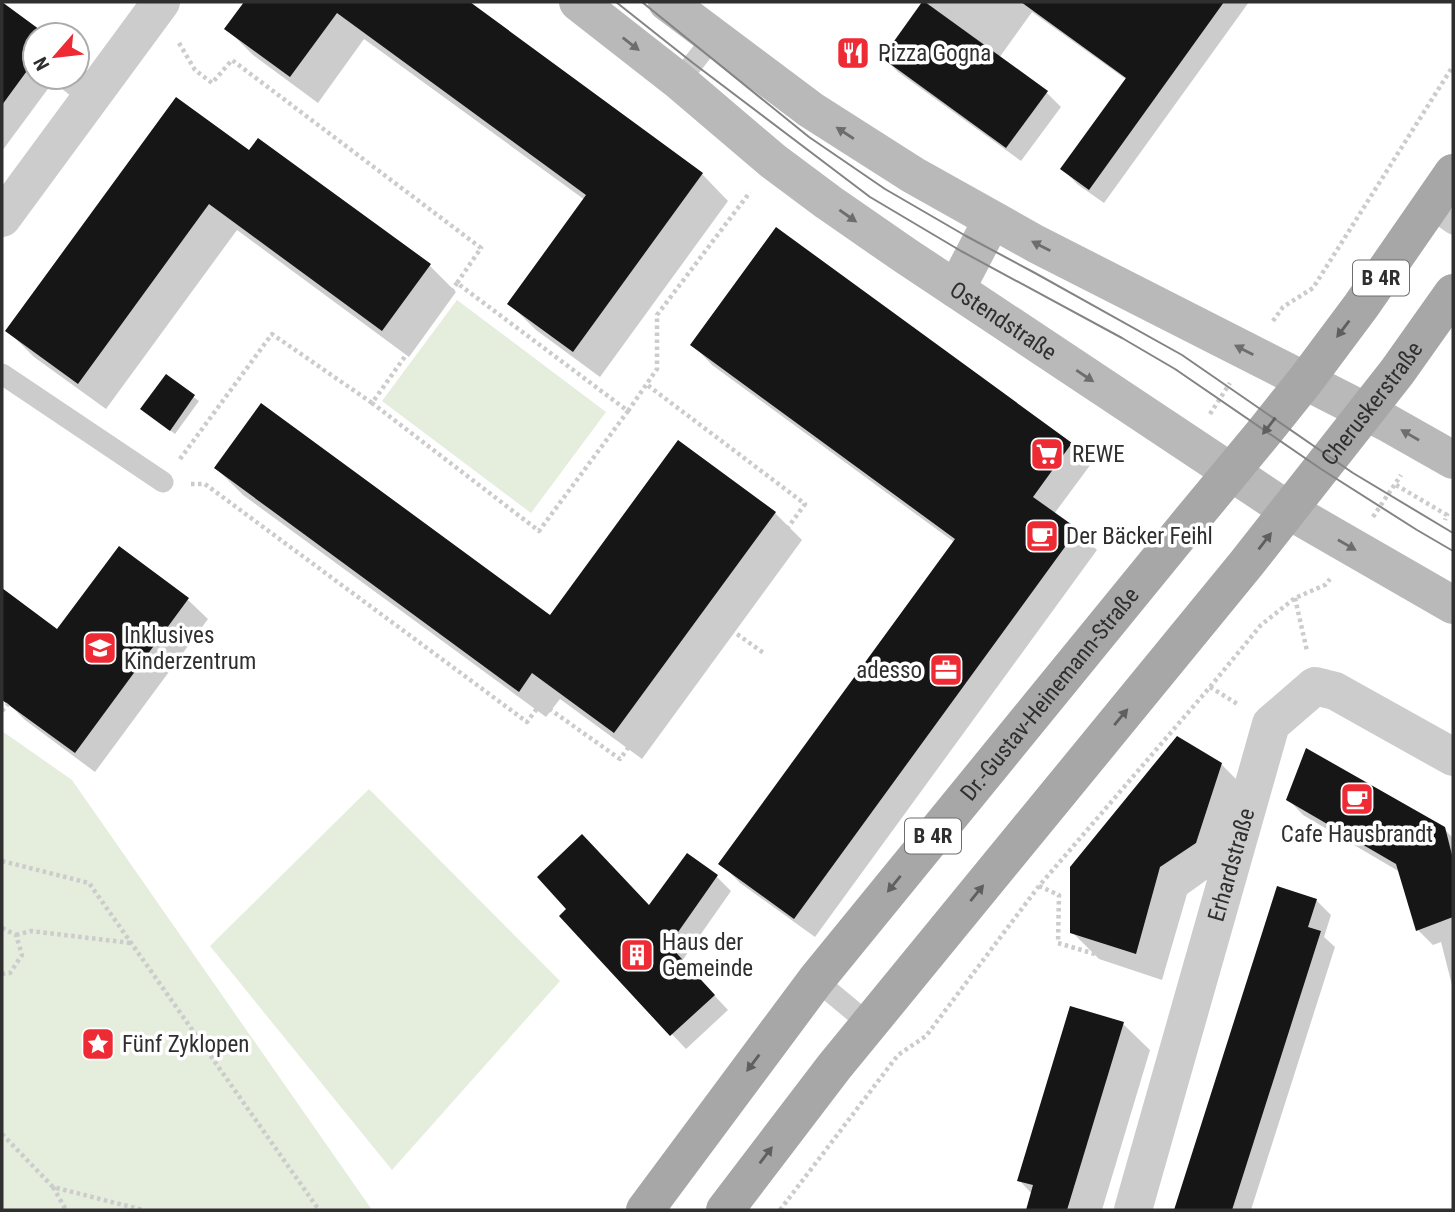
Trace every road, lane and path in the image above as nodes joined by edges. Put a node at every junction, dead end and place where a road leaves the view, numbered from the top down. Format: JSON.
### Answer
{"nodes":[{"id":1,"x":578,"y":2,"type":"edge"},
{"id":2,"x":667,"y":2,"type":"edge"},
{"id":3,"x":159,"y":4,"type":"edge"},
{"id":4,"x":714,"y":37,"type":"junction"},
{"id":5,"x":1453,"y":66,"type":"edge"},
{"id":6,"x":679,"y":82,"type":"junction"},
{"id":7,"x":774,"y":161,"type":"junction"},
{"id":8,"x":1453,"y":173,"type":"edge"},
{"id":9,"x":1441,"y":216,"type":"edge"},
{"id":10,"x":2,"y":218,"type":"edge"},
{"id":11,"x":992,"y":220,"type":"junction"},
{"id":12,"x":457,"y":283,"type":"junction"},
{"id":13,"x":956,"y":289,"type":"junction"},
{"id":14,"x":1453,"y":293,"type":"edge"},
{"id":15,"x":1250,"y":354,"type":"junction"},
{"id":16,"x":2,"y":374,"type":"edge"},
{"id":17,"x":1305,"y":381,"type":"junction"},
{"id":18,"x":646,"y":384,"type":"junction"},
{"id":19,"x":372,"y":403,"type":"junction"},
{"id":20,"x":628,"y":411,"type":"junction"},
{"id":21,"x":1366,"y":411,"type":"junction"},
{"id":22,"x":1190,"y":444,"type":"junction"},
{"id":23,"x":1453,"y":460,"type":"edge"},
{"id":24,"x":1231,"y":471,"type":"junction"},
{"id":25,"x":163,"y":482,"type":"junction"},
{"id":26,"x":1396,"y":485,"type":"dead end"},
{"id":27,"x":1288,"y":510,"type":"junction"},
{"id":28,"x":1445,"y":520,"type":"dead end"},
{"id":29,"x":1352,"y":548,"type":"junction"},
{"id":30,"x":1296,"y":598,"type":"junction"},
{"id":31,"x":1453,"y":605,"type":"edge"},
{"id":32,"x":720,"y":622,"type":"junction"},
{"id":33,"x":765,"y":654,"type":"dead end"},
{"id":34,"x":1315,"y":686,"type":"junction"},
{"id":35,"x":8,"y":704,"type":"dead end"},
{"id":36,"x":2,"y":711,"type":"edge"},
{"id":37,"x":1453,"y":757,"type":"edge"},
{"id":38,"x":2,"y":861,"type":"edge"},
{"id":39,"x":1039,"y":886,"type":"junction"},
{"id":40,"x":2,"y":929,"type":"edge"},
{"id":41,"x":16,"y":934,"type":"junction"},
{"id":42,"x":132,"y":943,"type":"junction"},
{"id":43,"x":2,"y":974,"type":"edge"},
{"id":44,"x":816,"y":980,"type":"junction"},
{"id":45,"x":1197,"y":985,"type":"junction"},
{"id":46,"x":869,"y":1024,"type":"junction"},
{"id":47,"x":2,"y":1134,"type":"edge"},
{"id":48,"x":52,"y":1187,"type":"junction"},
{"id":49,"x":66,"y":1210,"type":"edge"},
{"id":50,"x":143,"y":1210,"type":"edge"},
{"id":51,"x":319,"y":1210,"type":"edge"},
{"id":52,"x":645,"y":1210,"type":"edge"},
{"id":53,"x":725,"y":1210,"type":"edge"},
{"id":54,"x":780,"y":1210,"type":"edge"},
{"id":55,"x":1133,"y":1210,"type":"edge"}],
"edges":[{"from":1,"to":6,"type":"main road","name":"Ostendstraße","one_way":true},
{"from":2,"to":4,"type":"main road"},
{"from":3,"to":10,"type":"street"},
{"from":3,"to":12,"type":"path"},
{"from":4,"to":6,"type":"lane"},
{"from":11,"to":4,"type":"main road","one_way":true},
{"from":5,"to":15,"type":"path"},
{"from":6,"to":7,"type":"main road","name":"Ostendstraße"},
{"from":7,"to":13,"type":"main road","name":"Ostendstraße","one_way":true},
{"from":7,"to":18,"type":"path"},
{"from":8,"to":9,"type":"main road","number":"B 4R"},
{"from":9,"to":17,"type":"main road","number":"B 4R","one_way":true},
{"from":11,"to":13,"type":"main road"},
{"from":15,"to":11,"type":"main road","one_way":true},
{"from":12,"to":19,"type":"path"},
{"from":12,"to":20,"type":"path"},
{"from":13,"to":22,"type":"main road","name":"Ostendstraße","one_way":true},
{"from":14,"to":21,"type":"main road","name":"Cheruskerstraße"},
{"from":15,"to":17,"type":"main road"},
{"from":15,"to":22,"type":"path"},
{"from":16,"to":25,"type":"lane"},
{"from":17,"to":21,"type":"main road"},
{"from":17,"to":24,"type":"main road","name":"Dr.-Gustav-Heinemann-Straße","number":"B 4R","one_way":true},
{"from":18,"to":20,"type":"path"},
{"from":18,"to":32,"type":"path"},
{"from":19,"to":20,"type":"path"},
{"from":19,"to":25,"type":"path"},
{"from":23,"to":21,"type":"main road","one_way":true},
{"from":21,"to":27,"type":"main road","name":"Cheruskerstraße"},
{"from":22,"to":24,"type":"main road","name":"Ostendstraße"},
{"from":24,"to":27,"type":"main road","name":"Ostendstraße"},
{"from":24,"to":44,"type":"main road","name":"Dr.-Gustav-Heinemann-Straße","number":"B 4R","one_way":true},
{"from":25,"to":32,"type":"path"},
{"from":26,"to":28,"type":"path"},
{"from":27,"to":29,"type":"main road","name":"Ostendstraße","one_way":true},
{"from":46,"to":27,"type":"main road","one_way":true},
{"from":29,"to":30,"type":"path"},
{"from":29,"to":31,"type":"main road","name":"Ostendstraße"},
{"from":30,"to":34,"type":"path"},
{"from":30,"to":39,"type":"path"},
{"from":32,"to":33,"type":"path"},
{"from":34,"to":37,"type":"street"},
{"from":34,"to":45,"type":"street","name":"Erhardstraße"},
{"from":35,"to":36,"type":"path"},
{"from":38,"to":42,"type":"path"},
{"from":39,"to":45,"type":"path"},
{"from":39,"to":54,"type":"path"},
{"from":40,"to":41,"type":"path"},
{"from":41,"to":42,"type":"path"},
{"from":41,"to":43,"type":"path"},
{"from":42,"to":51,"type":"path"},
{"from":44,"to":46,"type":"lane"},
{"from":44,"to":52,"type":"main road","name":"Dr.-Gustav-Heinemann-Straße","number":"B 4R","one_way":true},
{"from":45,"to":55,"type":"street","name":"Erhardstraße"},
{"from":53,"to":46,"type":"main road","one_way":true},
{"from":47,"to":48,"type":"path"},
{"from":48,"to":49,"type":"path"},
{"from":48,"to":50,"type":"path"}]}
